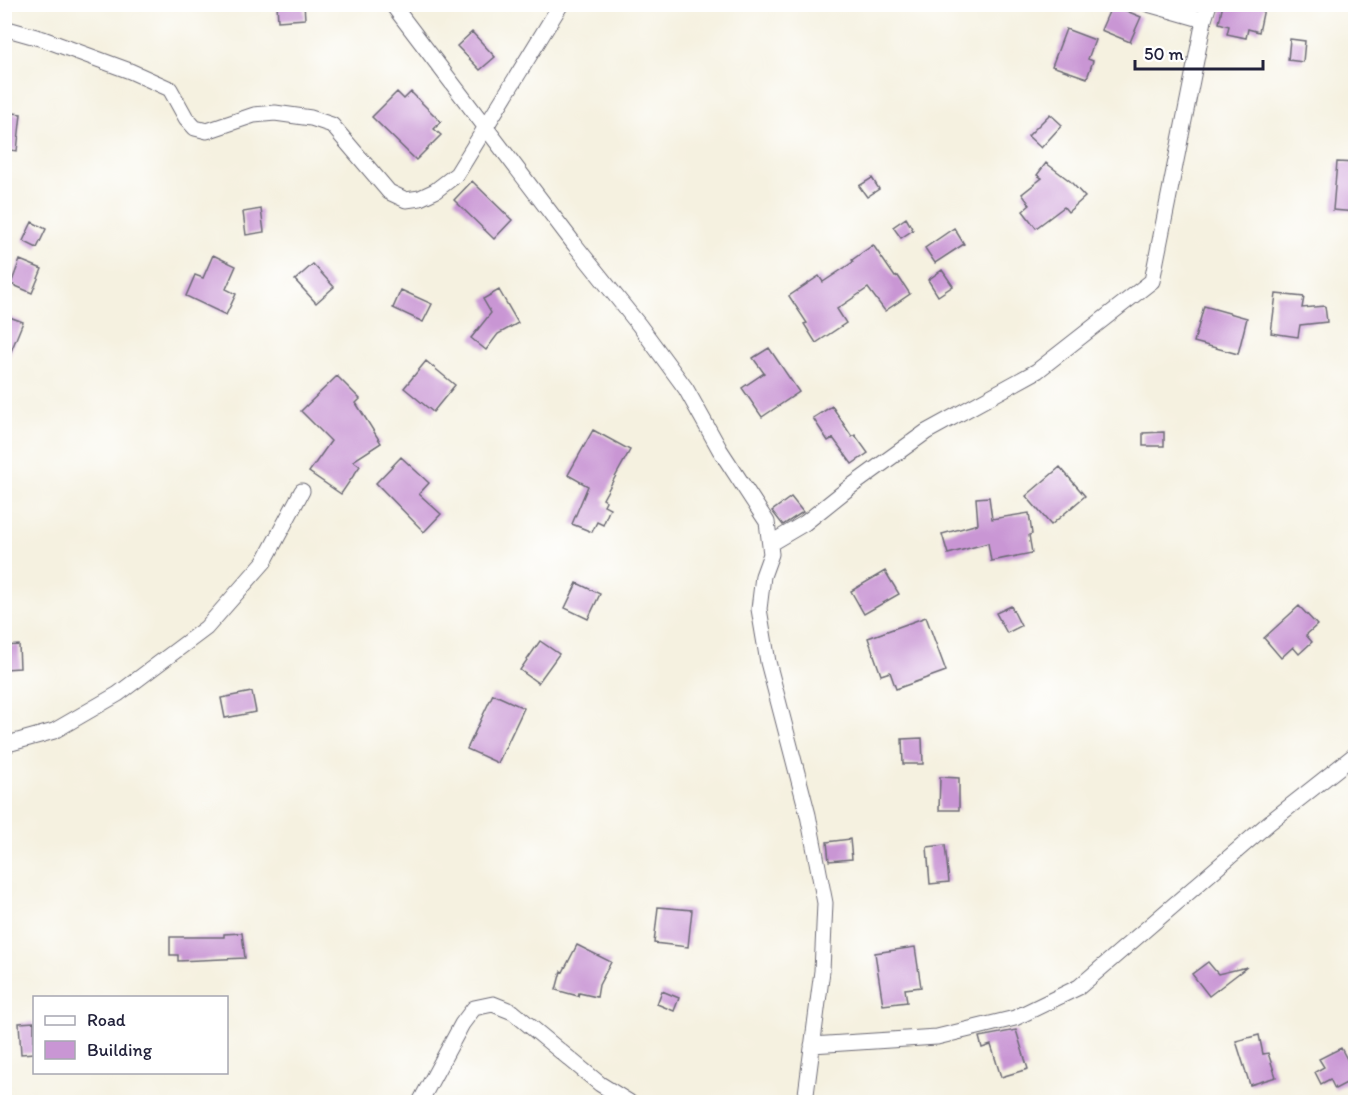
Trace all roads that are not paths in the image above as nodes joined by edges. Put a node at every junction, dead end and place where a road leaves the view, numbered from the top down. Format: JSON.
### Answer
{"nodes":[{"id":1,"x":392,"y":4,"type":"edge"},
{"id":2,"x":561,"y":4,"type":"edge"},
{"id":3,"x":1148,"y":4,"type":"edge"},
{"id":4,"x":1209,"y":4,"type":"edge"},
{"id":5,"x":1204,"y":20,"type":"junction"},
{"id":6,"x":4,"y":28,"type":"edge"},
{"id":7,"x":487,"y":128,"type":"junction"},
{"id":8,"x":302,"y":490,"type":"dead end"},
{"id":9,"x":771,"y":543,"type":"junction"},
{"id":10,"x":4,"y":745,"type":"edge"},
{"id":11,"x":1356,"y":754,"type":"edge"},
{"id":12,"x":813,"y":1045,"type":"junction"},
{"id":13,"x":420,"y":1102,"type":"edge"},
{"id":14,"x":629,"y":1102,"type":"edge"},
{"id":15,"x":805,"y":1102,"type":"edge"}],
"edges":[{"from":1,"to":7,"type":"street"},
{"from":2,"to":7,"type":"street"},
{"from":3,"to":5,"type":"street"},
{"from":4,"to":5,"type":"street"},
{"from":5,"to":9,"type":"street"},
{"from":6,"to":7,"type":"street"},
{"from":7,"to":9,"type":"street"},
{"from":8,"to":10,"type":"street"},
{"from":9,"to":12,"type":"street"},
{"from":11,"to":12,"type":"street"},
{"from":12,"to":15,"type":"street"},
{"from":13,"to":14,"type":"street"}]}
